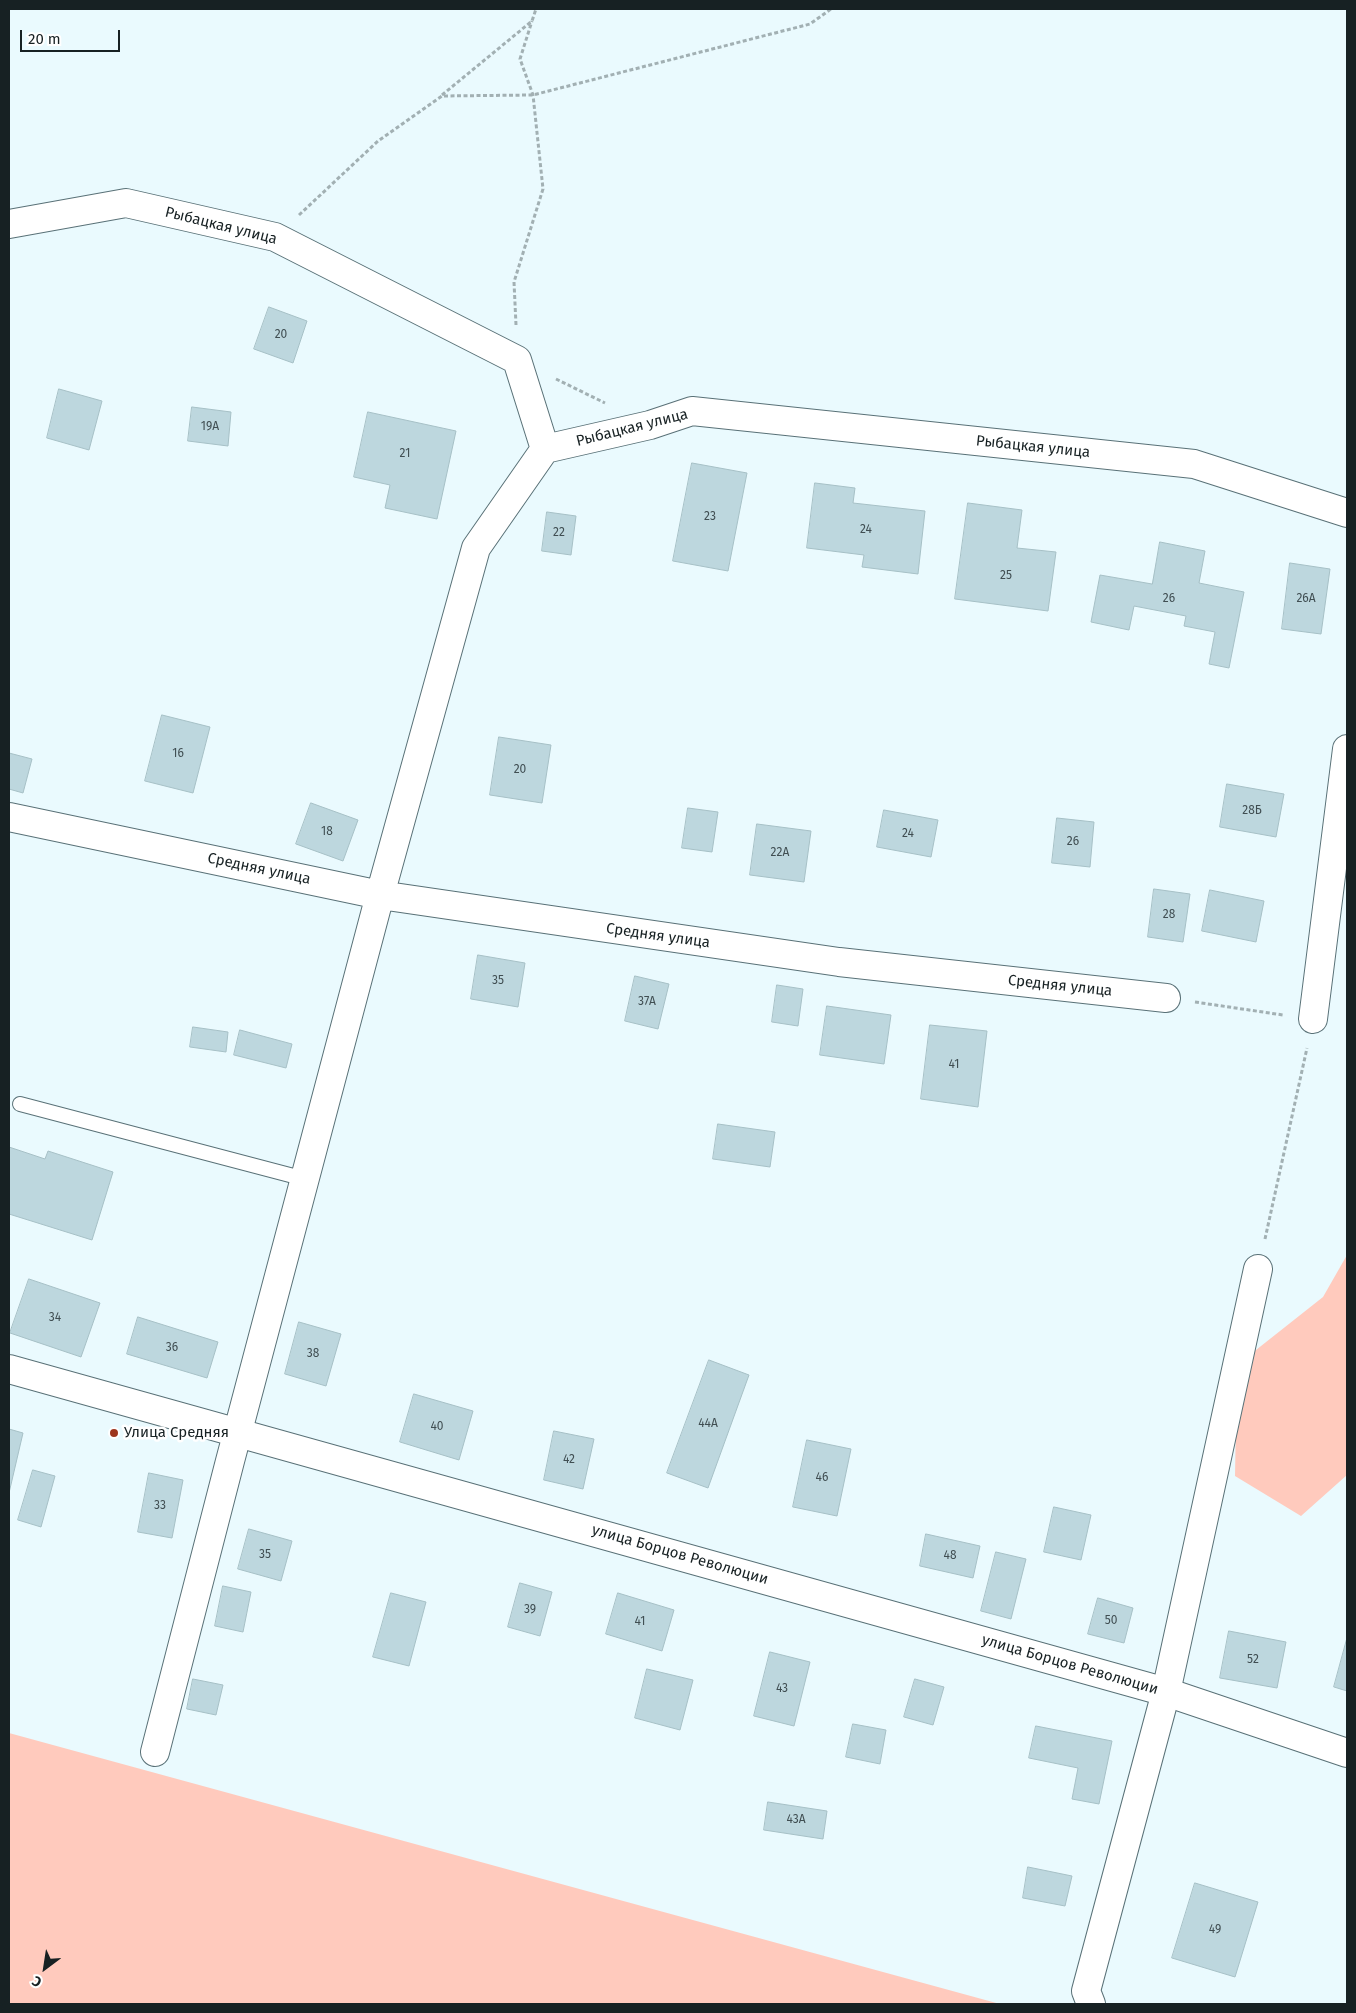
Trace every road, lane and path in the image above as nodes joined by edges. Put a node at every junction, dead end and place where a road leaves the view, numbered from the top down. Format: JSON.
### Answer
{"nodes":[{"id":1,"x":536,"y":9,"type":"edge"},
{"id":2,"x":831,"y":9,"type":"edge"},
{"id":3,"x":532,"y":21,"type":"junction"},
{"id":4,"x":533,"y":95,"type":"junction"},
{"id":5,"x":442,"y":96,"type":"junction"},
{"id":6,"x":9,"y":224,"type":"edge"},
{"id":7,"x":275,"y":237,"type":"junction"},
{"id":8,"x":517,"y":360,"type":"junction"},
{"id":9,"x":606,"y":403,"type":"dead end"},
{"id":10,"x":545,"y":450,"type":"junction"},
{"id":11,"x":1347,"y":512,"type":"edge"},
{"id":12,"x":1347,"y":749,"type":"edge"},
{"id":13,"x":9,"y":817,"type":"edge"},
{"id":14,"x":380,"y":895,"type":"junction"},
{"id":15,"x":1166,"y":998,"type":"joint"},
{"id":16,"x":1313,"y":1020,"type":"junction"},
{"id":17,"x":20,"y":1104,"type":"dead end"},
{"id":18,"x":305,"y":1179,"type":"junction"},
{"id":19,"x":1258,"y":1269,"type":"joint"},
{"id":20,"x":9,"y":1369,"type":"edge"},
{"id":21,"x":238,"y":1432,"type":"junction"},
{"id":22,"x":1166,"y":1692,"type":"junction"},
{"id":23,"x":156,"y":1752,"type":"dead end"},
{"id":24,"x":1347,"y":1753,"type":"edge"},
{"id":25,"x":1088,"y":1998,"type":"edge"}],
"edges":[{"from":1,"to":3,"type":"path"},
{"from":2,"to":4,"type":"path"},
{"from":3,"to":4,"type":"path"},
{"from":3,"to":5,"type":"path"},
{"from":4,"to":5,"type":"path"},
{"from":4,"to":8,"type":"path"},
{"from":5,"to":7,"type":"path"},
{"from":6,"to":7,"type":"street","name":"Рыбацкая улица"},
{"from":7,"to":8,"type":"street","name":"Рыбацкая улица"},
{"from":8,"to":9,"type":"path"},
{"from":8,"to":10,"type":"street"},
{"from":10,"to":11,"type":"street","name":"Рыбацкая улица"},
{"from":10,"to":14,"type":"street"},
{"from":12,"to":16,"type":"street"},
{"from":13,"to":14,"type":"street","name":"Средняя улица"},
{"from":14,"to":15,"type":"street","name":"Средняя улица"},
{"from":14,"to":18,"type":"street"},
{"from":15,"to":16,"type":"path"},
{"from":16,"to":19,"type":"path"},
{"from":17,"to":18,"type":"lane"},
{"from":18,"to":21,"type":"street"},
{"from":19,"to":22,"type":"street"},
{"from":20,"to":21,"type":"street","name":"улица Борцов Революции"},
{"from":21,"to":22,"type":"street","name":"улица Борцов Революции"},
{"from":21,"to":23,"type":"street"},
{"from":22,"to":24,"type":"street","name":"улица Борцов Революции"},
{"from":22,"to":25,"type":"street"}]}
